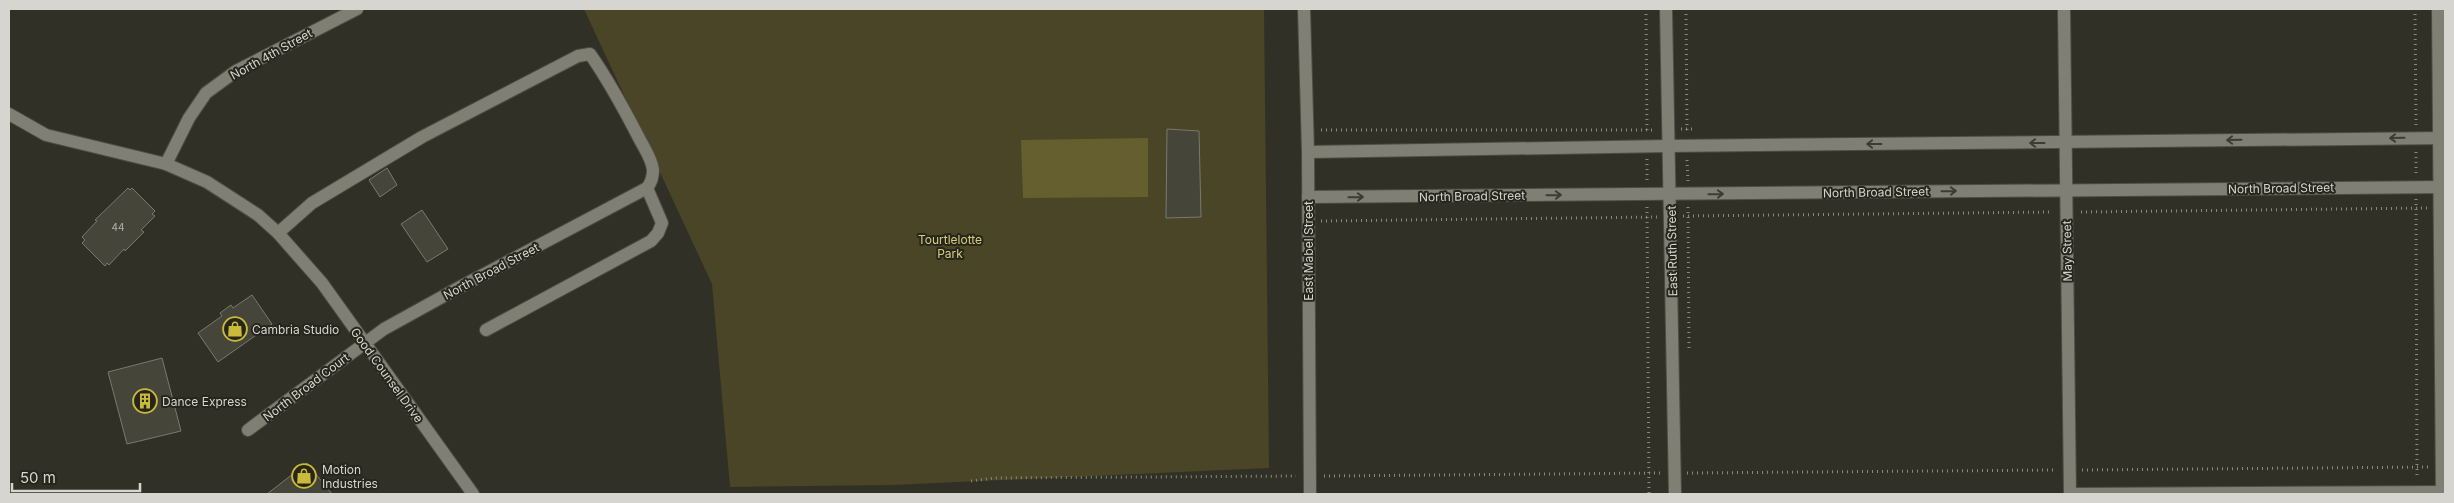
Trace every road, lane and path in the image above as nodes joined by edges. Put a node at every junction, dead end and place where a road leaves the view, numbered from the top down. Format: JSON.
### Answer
{"nodes":[{"id":1,"x":357,"y":9,"type":"edge"},
{"id":2,"x":1304,"y":9,"type":"edge"},
{"id":3,"x":1646,"y":9,"type":"edge"},
{"id":4,"x":1666,"y":9,"type":"edge"},
{"id":5,"x":1686,"y":9,"type":"edge"},
{"id":6,"x":2064,"y":9,"type":"edge"},
{"id":7,"x":2415,"y":9,"type":"edge"},
{"id":8,"x":2438,"y":9,"type":"edge"},
{"id":9,"x":9,"y":114,"type":"edge"},
{"id":10,"x":2416,"y":138,"type":"junction"},
{"id":11,"x":2442,"y":138,"type":"edge"},
{"id":12,"x":2067,"y":143,"type":"junction"},
{"id":13,"x":1647,"y":146,"type":"junction"},
{"id":14,"x":1668,"y":146,"type":"junction"},
{"id":15,"x":1687,"y":146,"type":"junction"},
{"id":16,"x":1308,"y":152,"type":"junction"},
{"id":17,"x":166,"y":164,"type":"junction"},
{"id":18,"x":2416,"y":187,"type":"junction"},
{"id":19,"x":2442,"y":187,"type":"edge"},
{"id":20,"x":647,"y":188,"type":"junction"},
{"id":21,"x":2067,"y":190,"type":"junction"},
{"id":22,"x":1647,"y":194,"type":"junction"},
{"id":23,"x":1670,"y":194,"type":"junction"},
{"id":24,"x":1688,"y":194,"type":"junction"},
{"id":25,"x":1308,"y":197,"type":"junction"},
{"id":26,"x":2416,"y":208,"type":"junction"},
{"id":27,"x":2440,"y":208,"type":"junction"},
{"id":28,"x":2067,"y":212,"type":"junction"},
{"id":29,"x":1671,"y":216,"type":"junction"},
{"id":30,"x":1688,"y":216,"type":"junction"},
{"id":31,"x":1648,"y":217,"type":"junction"},
{"id":32,"x":1308,"y":221,"type":"junction"},
{"id":33,"x":278,"y":233,"type":"junction"},
{"id":34,"x":486,"y":330,"type":"dead end"},
{"id":35,"x":364,"y":344,"type":"junction"},
{"id":36,"x":1689,"y":354,"type":"dead end"},
{"id":37,"x":248,"y":430,"type":"dead end"},
{"id":38,"x":1690,"y":463,"type":"dead end"},
{"id":39,"x":2417,"y":467,"type":"junction"},
{"id":40,"x":2442,"y":467,"type":"junction"},
{"id":41,"x":2070,"y":470,"type":"junction"},
{"id":42,"x":1649,"y":473,"type":"junction"},
{"id":43,"x":1674,"y":473,"type":"junction"},
{"id":44,"x":1690,"y":473,"type":"junction"},
{"id":45,"x":1310,"y":476,"type":"junction"},
{"id":46,"x":1690,"y":480,"type":"dead end"},
{"id":47,"x":972,"y":481,"type":"dead end"},
{"id":48,"x":2417,"y":492,"type":"junction"},
{"id":49,"x":2443,"y":493,"type":"edge"},
{"id":50,"x":473,"y":494,"type":"edge"},
{"id":51,"x":1310,"y":494,"type":"edge"},
{"id":52,"x":1649,"y":494,"type":"edge"},
{"id":53,"x":1674,"y":494,"type":"edge"},
{"id":54,"x":2071,"y":494,"type":"edge"}],
"edges":[{"from":1,"to":17,"type":"street","name":"North 4th Street"},
{"from":2,"to":16,"type":"street","name":"East Mabel Street"},
{"from":3,"to":13,"type":"path"},
{"from":4,"to":14,"type":"street","name":"East Ruth Street"},
{"from":5,"to":15,"type":"path"},
{"from":6,"to":12,"type":"street","name":"May Street"},
{"from":7,"to":10,"type":"path"},
{"from":8,"to":11,"type":"street"},
{"from":9,"to":17,"type":"street","name":"Good Counsel Drive"},
{"from":10,"to":11,"type":"street"},
{"from":10,"to":12,"type":"street","one_way":true},
{"from":10,"to":18,"type":"path"},
{"from":11,"to":19,"type":"street"},
{"from":12,"to":15,"type":"street","one_way":true},
{"from":12,"to":21,"type":"street","name":"May Street"},
{"from":13,"to":14,"type":"street"},
{"from":13,"to":16,"type":"street"},
{"from":13,"to":22,"type":"path"},
{"from":14,"to":15,"type":"street"},
{"from":14,"to":23,"type":"street","name":"East Ruth Street"},
{"from":15,"to":24,"type":"path"},
{"from":16,"to":25,"type":"street","name":"East Mabel Street"},
{"from":17,"to":33,"type":"street","name":"Good Counsel Drive"},
{"from":18,"to":19,"type":"street","name":"North Broad Street"},
{"from":18,"to":21,"type":"street","name":"North Broad Street"},
{"from":18,"to":26,"type":"path"},
{"from":19,"to":27,"type":"street"},
{"from":20,"to":33,"type":"street"},
{"from":20,"to":34,"type":"street"},
{"from":20,"to":35,"type":"street","name":"North Broad Street"},
{"from":24,"to":21,"type":"street","name":"North Broad Street","one_way":true},
{"from":21,"to":28,"type":"street","name":"May Street"},
{"from":22,"to":23,"type":"street","name":"North Broad Street"},
{"from":25,"to":22,"type":"street","name":"North Broad Street","one_way":true},
{"from":22,"to":31,"type":"path"},
{"from":23,"to":24,"type":"street","name":"North Broad Street"},
{"from":23,"to":29,"type":"street","name":"East Ruth Street"},
{"from":24,"to":30,"type":"path"},
{"from":25,"to":32,"type":"street","name":"East Mabel Street"},
{"from":26,"to":27,"type":"path"},
{"from":26,"to":28,"type":"path"},
{"from":26,"to":39,"type":"path"},
{"from":27,"to":40,"type":"street"},
{"from":28,"to":30,"type":"path"},
{"from":28,"to":41,"type":"street","name":"May Street"},
{"from":29,"to":30,"type":"path"},
{"from":29,"to":31,"type":"path"},
{"from":29,"to":43,"type":"street","name":"East Ruth Street"},
{"from":30,"to":36,"type":"path"},
{"from":31,"to":32,"type":"path"},
{"from":31,"to":42,"type":"path"},
{"from":32,"to":45,"type":"street","name":"East Mabel Street"},
{"from":33,"to":35,"type":"street","name":"Good Counsel Drive"},
{"from":35,"to":37,"type":"street","name":"North Broad Court"},
{"from":35,"to":50,"type":"street","name":"Good Counsel Drive"},
{"from":38,"to":44,"type":"path"},
{"from":39,"to":40,"type":"path"},
{"from":39,"to":41,"type":"path"},
{"from":39,"to":48,"type":"path"},
{"from":40,"to":49,"type":"street"},
{"from":41,"to":44,"type":"path"},
{"from":41,"to":54,"type":"street","name":"May Street"},
{"from":42,"to":43,"type":"path"},
{"from":42,"to":45,"type":"path"},
{"from":42,"to":52,"type":"path"},
{"from":43,"to":44,"type":"path"},
{"from":43,"to":53,"type":"street","name":"East Ruth Street"},
{"from":44,"to":46,"type":"path"},
{"from":45,"to":47,"type":"path"},
{"from":45,"to":51,"type":"street","name":"East Mabel Street"},
{"from":48,"to":49,"type":"street"},
{"from":48,"to":54,"type":"street"}]}
